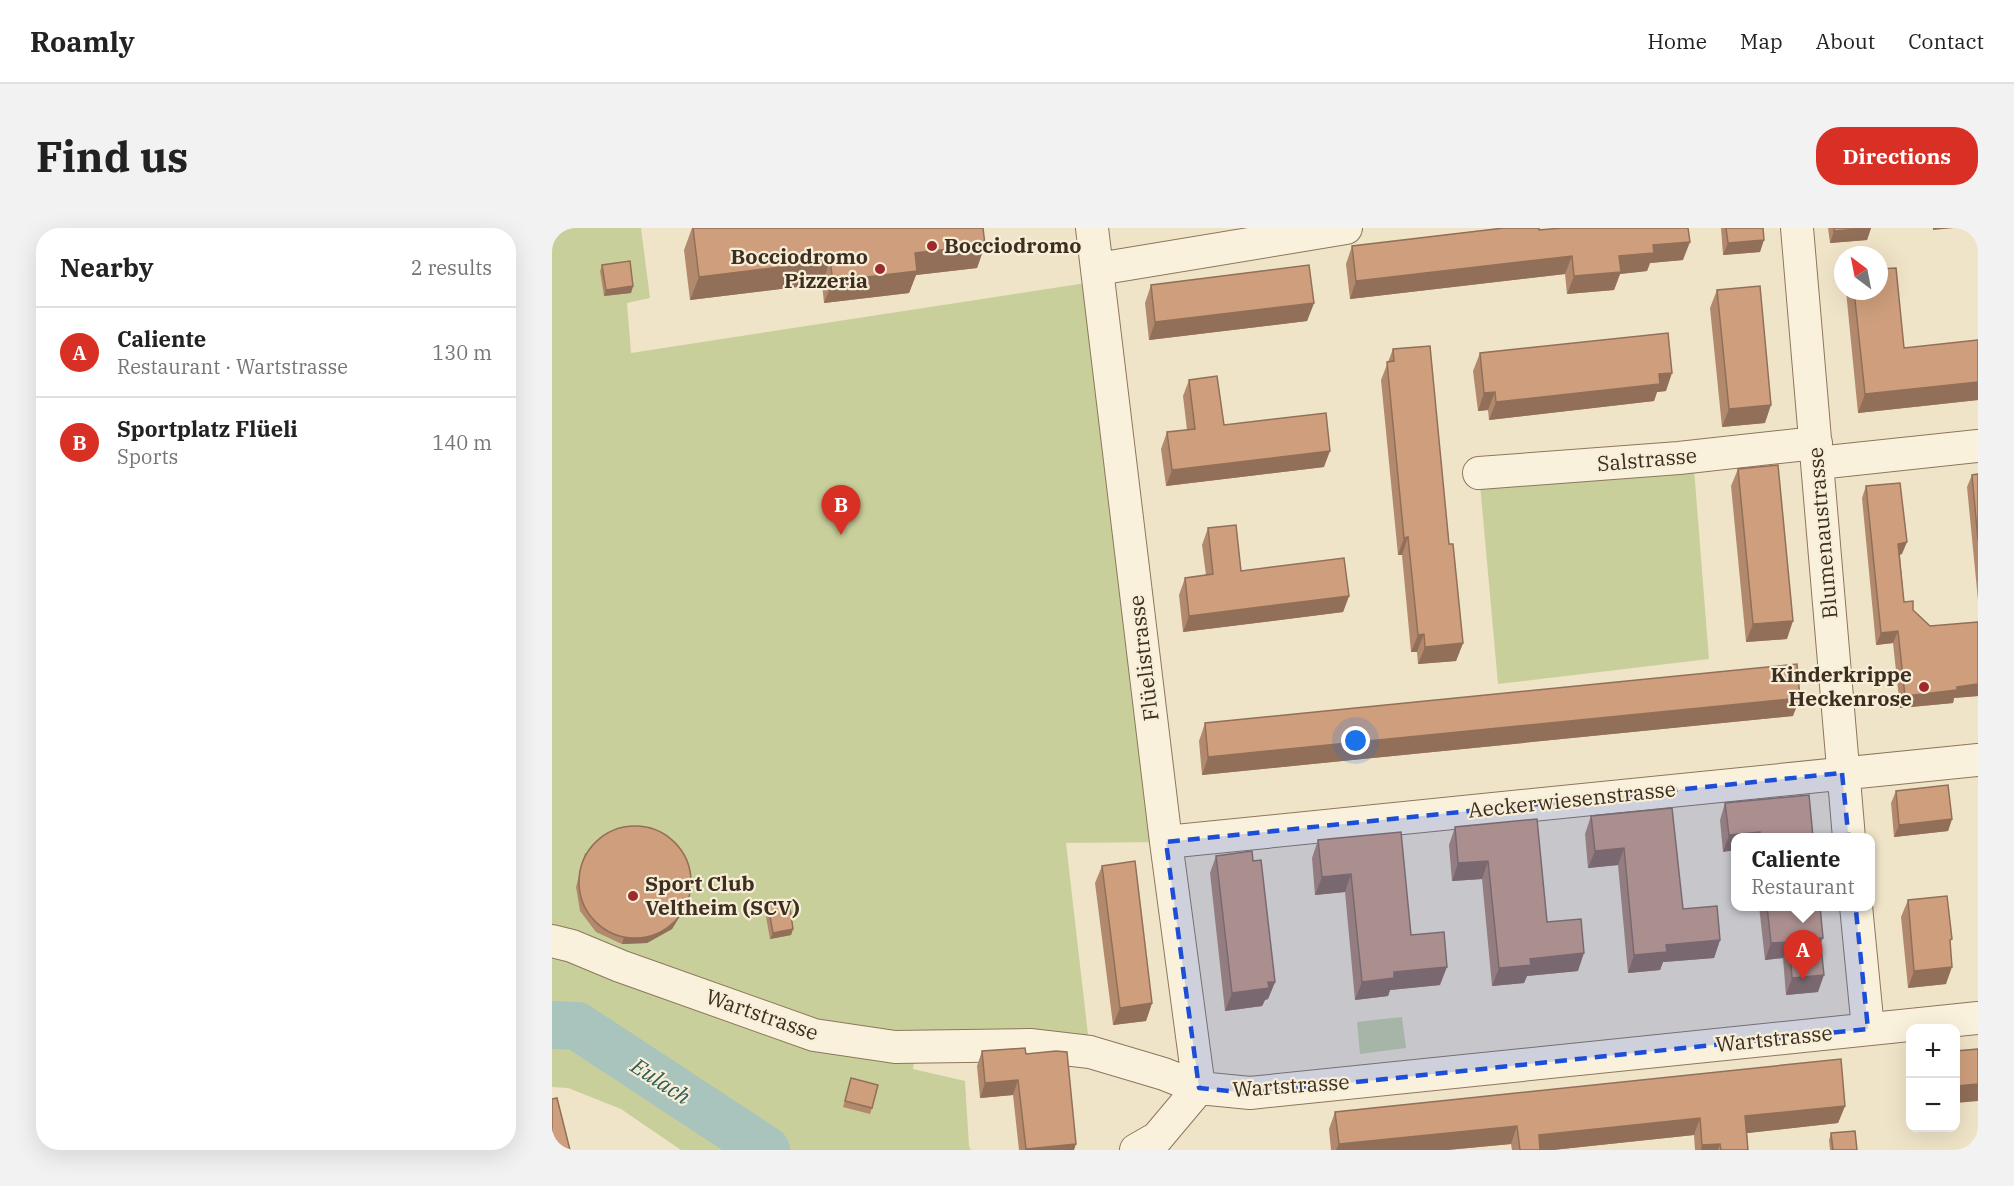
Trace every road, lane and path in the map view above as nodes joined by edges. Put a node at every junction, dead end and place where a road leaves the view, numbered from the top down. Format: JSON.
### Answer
{"nodes":[{"id":1,"x":1092,"y":228,"type":"edge"},
{"id":2,"x":1346,"y":228,"type":"edge"},
{"id":3,"x":1797,"y":228,"type":"edge"},
{"id":4,"x":1098,"y":269,"type":"junction"},
{"id":5,"x":1978,"y":446,"type":"edge"},
{"id":6,"x":1817,"y":453,"type":"junction"},
{"id":7,"x":1479,"y":473,"type":"dead end"},
{"id":8,"x":1978,"y":760,"type":"edge"},
{"id":9,"x":1842,"y":773,"type":"junction"},
{"id":10,"x":1849,"y":833,"type":"edge"},
{"id":11,"x":1166,"y":842,"type":"junction"},
{"id":12,"x":1856,"y":911,"type":"edge"},
{"id":13,"x":552,"y":941,"type":"edge"},
{"id":14,"x":1978,"y":1018,"type":"edge"},
{"id":15,"x":1868,"y":1029,"type":"junction"},
{"id":16,"x":1199,"y":1088,"type":"junction"},
{"id":17,"x":1136,"y":1150,"type":"edge"}],
"edges":[{"from":1,"to":4,"type":"street","name":"Flüelistrasse"},
{"from":2,"to":4,"type":"street"},
{"from":3,"to":6,"type":"street","name":"Blumenaustrasse"},
{"from":4,"to":11,"type":"street","name":"Flüelistrasse"},
{"from":5,"to":6,"type":"street","name":"Salstrasse"},
{"from":6,"to":7,"type":"street","name":"Salstrasse"},
{"from":6,"to":9,"type":"street","name":"Blumenaustrasse"},
{"from":8,"to":9,"type":"street","name":"Aeckerwiesenstrasse"},
{"from":9,"to":10,"type":"street","name":"Blumenaustrasse"},
{"from":9,"to":11,"type":"street","name":"Aeckerwiesenstrasse"},
{"from":11,"to":16,"type":"street","name":"Flüelistrasse"},
{"from":12,"to":15,"type":"street"},
{"from":13,"to":16,"type":"street","name":"Wartstrasse"},
{"from":14,"to":15,"type":"street","name":"Wartstrasse"},
{"from":15,"to":16,"type":"street","name":"Wartstrasse"},
{"from":16,"to":17,"type":"street"}]}
